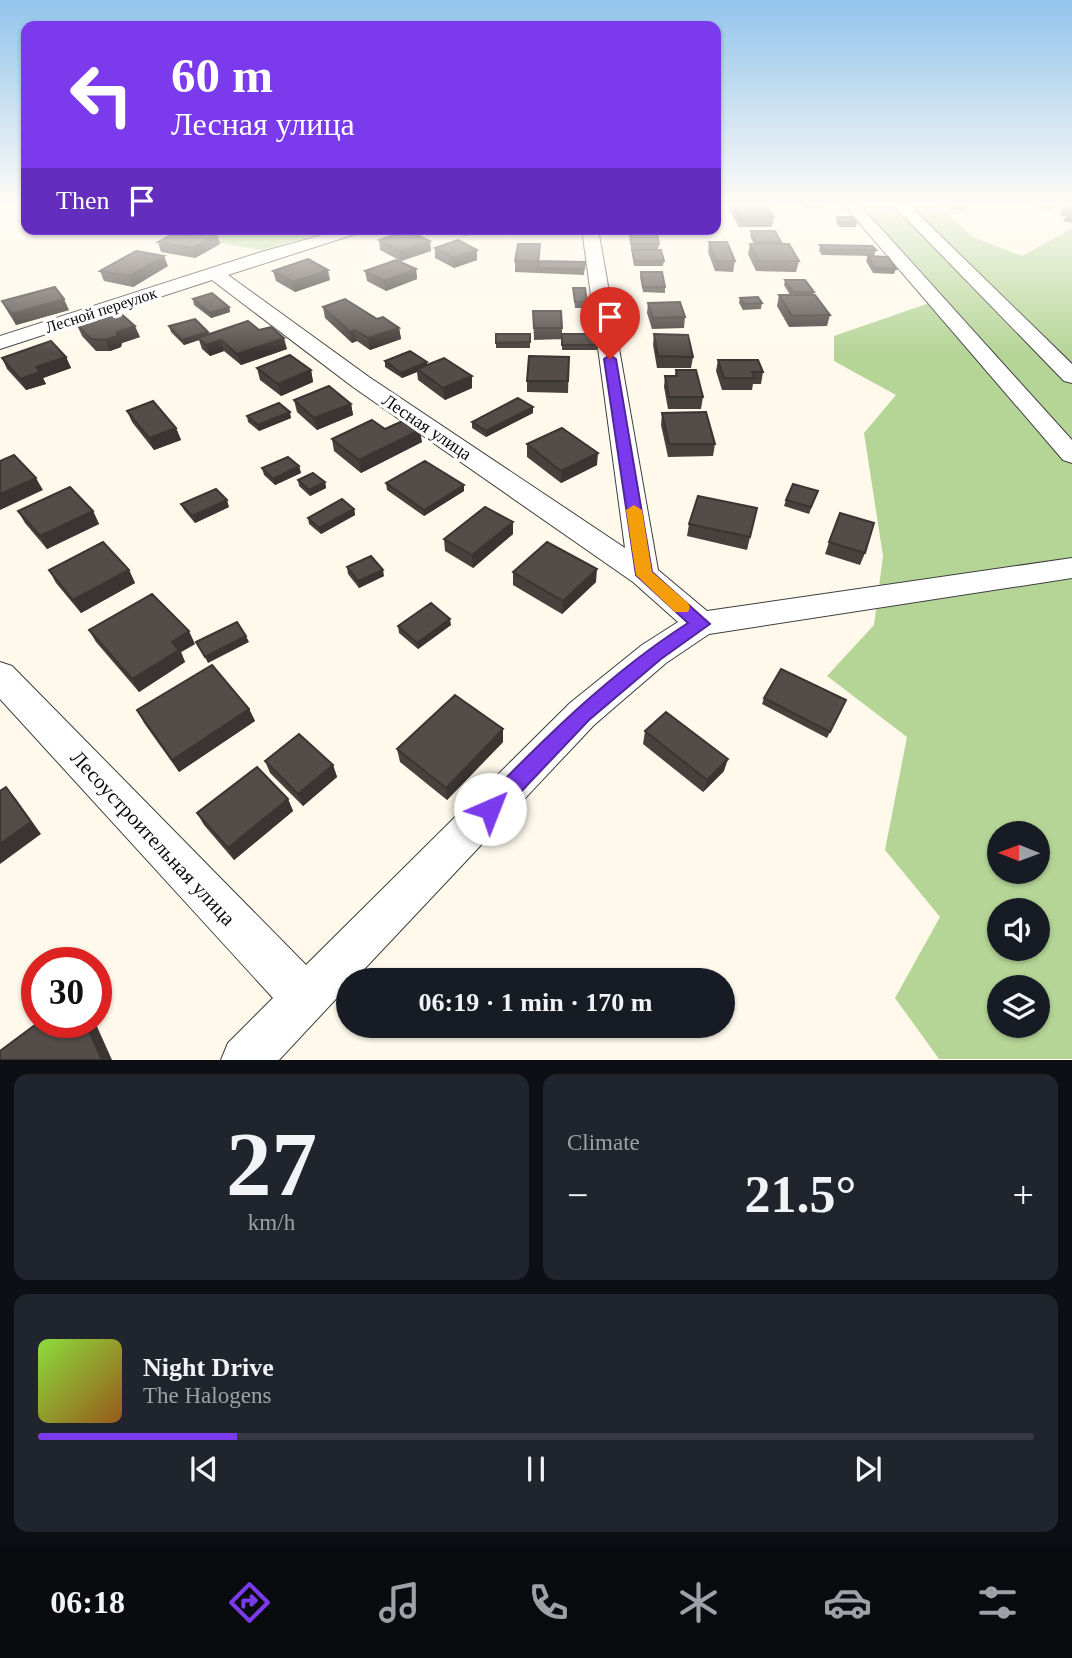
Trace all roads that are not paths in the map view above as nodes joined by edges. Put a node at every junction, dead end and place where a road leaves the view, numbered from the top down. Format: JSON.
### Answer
{"nodes":[{"id":1,"x":280,"y":253,"type":"edge"},
{"id":2,"x":594,"y":253,"type":"edge"},
{"id":3,"x":894,"y":253,"type":"edge"},
{"id":4,"x":949,"y":253,"type":"edge"},
{"id":5,"x":214,"y":273,"type":"junction"},
{"id":6,"x":0,"y":343,"type":"edge"},
{"id":7,"x":1072,"y":376,"type":"edge"},
{"id":8,"x":1072,"y":455,"type":"edge"},
{"id":9,"x":1072,"y":568,"type":"edge"},
{"id":10,"x":644,"y":575,"type":"junction"},
{"id":11,"x":701,"y":624,"type":"junction"},
{"id":12,"x":0,"y":676,"type":"edge"},
{"id":13,"x":306,"y":999,"type":"junction"},
{"id":14,"x":245,"y":1059,"type":"edge"}],
"edges":[{"from":1,"to":5,"type":"street","name":"Лесной переулок"},
{"from":2,"to":10,"type":"street"},
{"from":3,"to":8,"type":"street"},
{"from":4,"to":7,"type":"street"},
{"from":5,"to":6,"type":"street","name":"Лесной переулок"},
{"from":5,"to":10,"type":"street","name":"Лесная улица"},
{"from":9,"to":11,"type":"street"},
{"from":10,"to":11,"type":"street","name":"Лесная улица"},
{"from":11,"to":13,"type":"street"},
{"from":12,"to":13,"type":"street","name":"Лесоустроительная улица"},
{"from":13,"to":14,"type":"street"}]}
